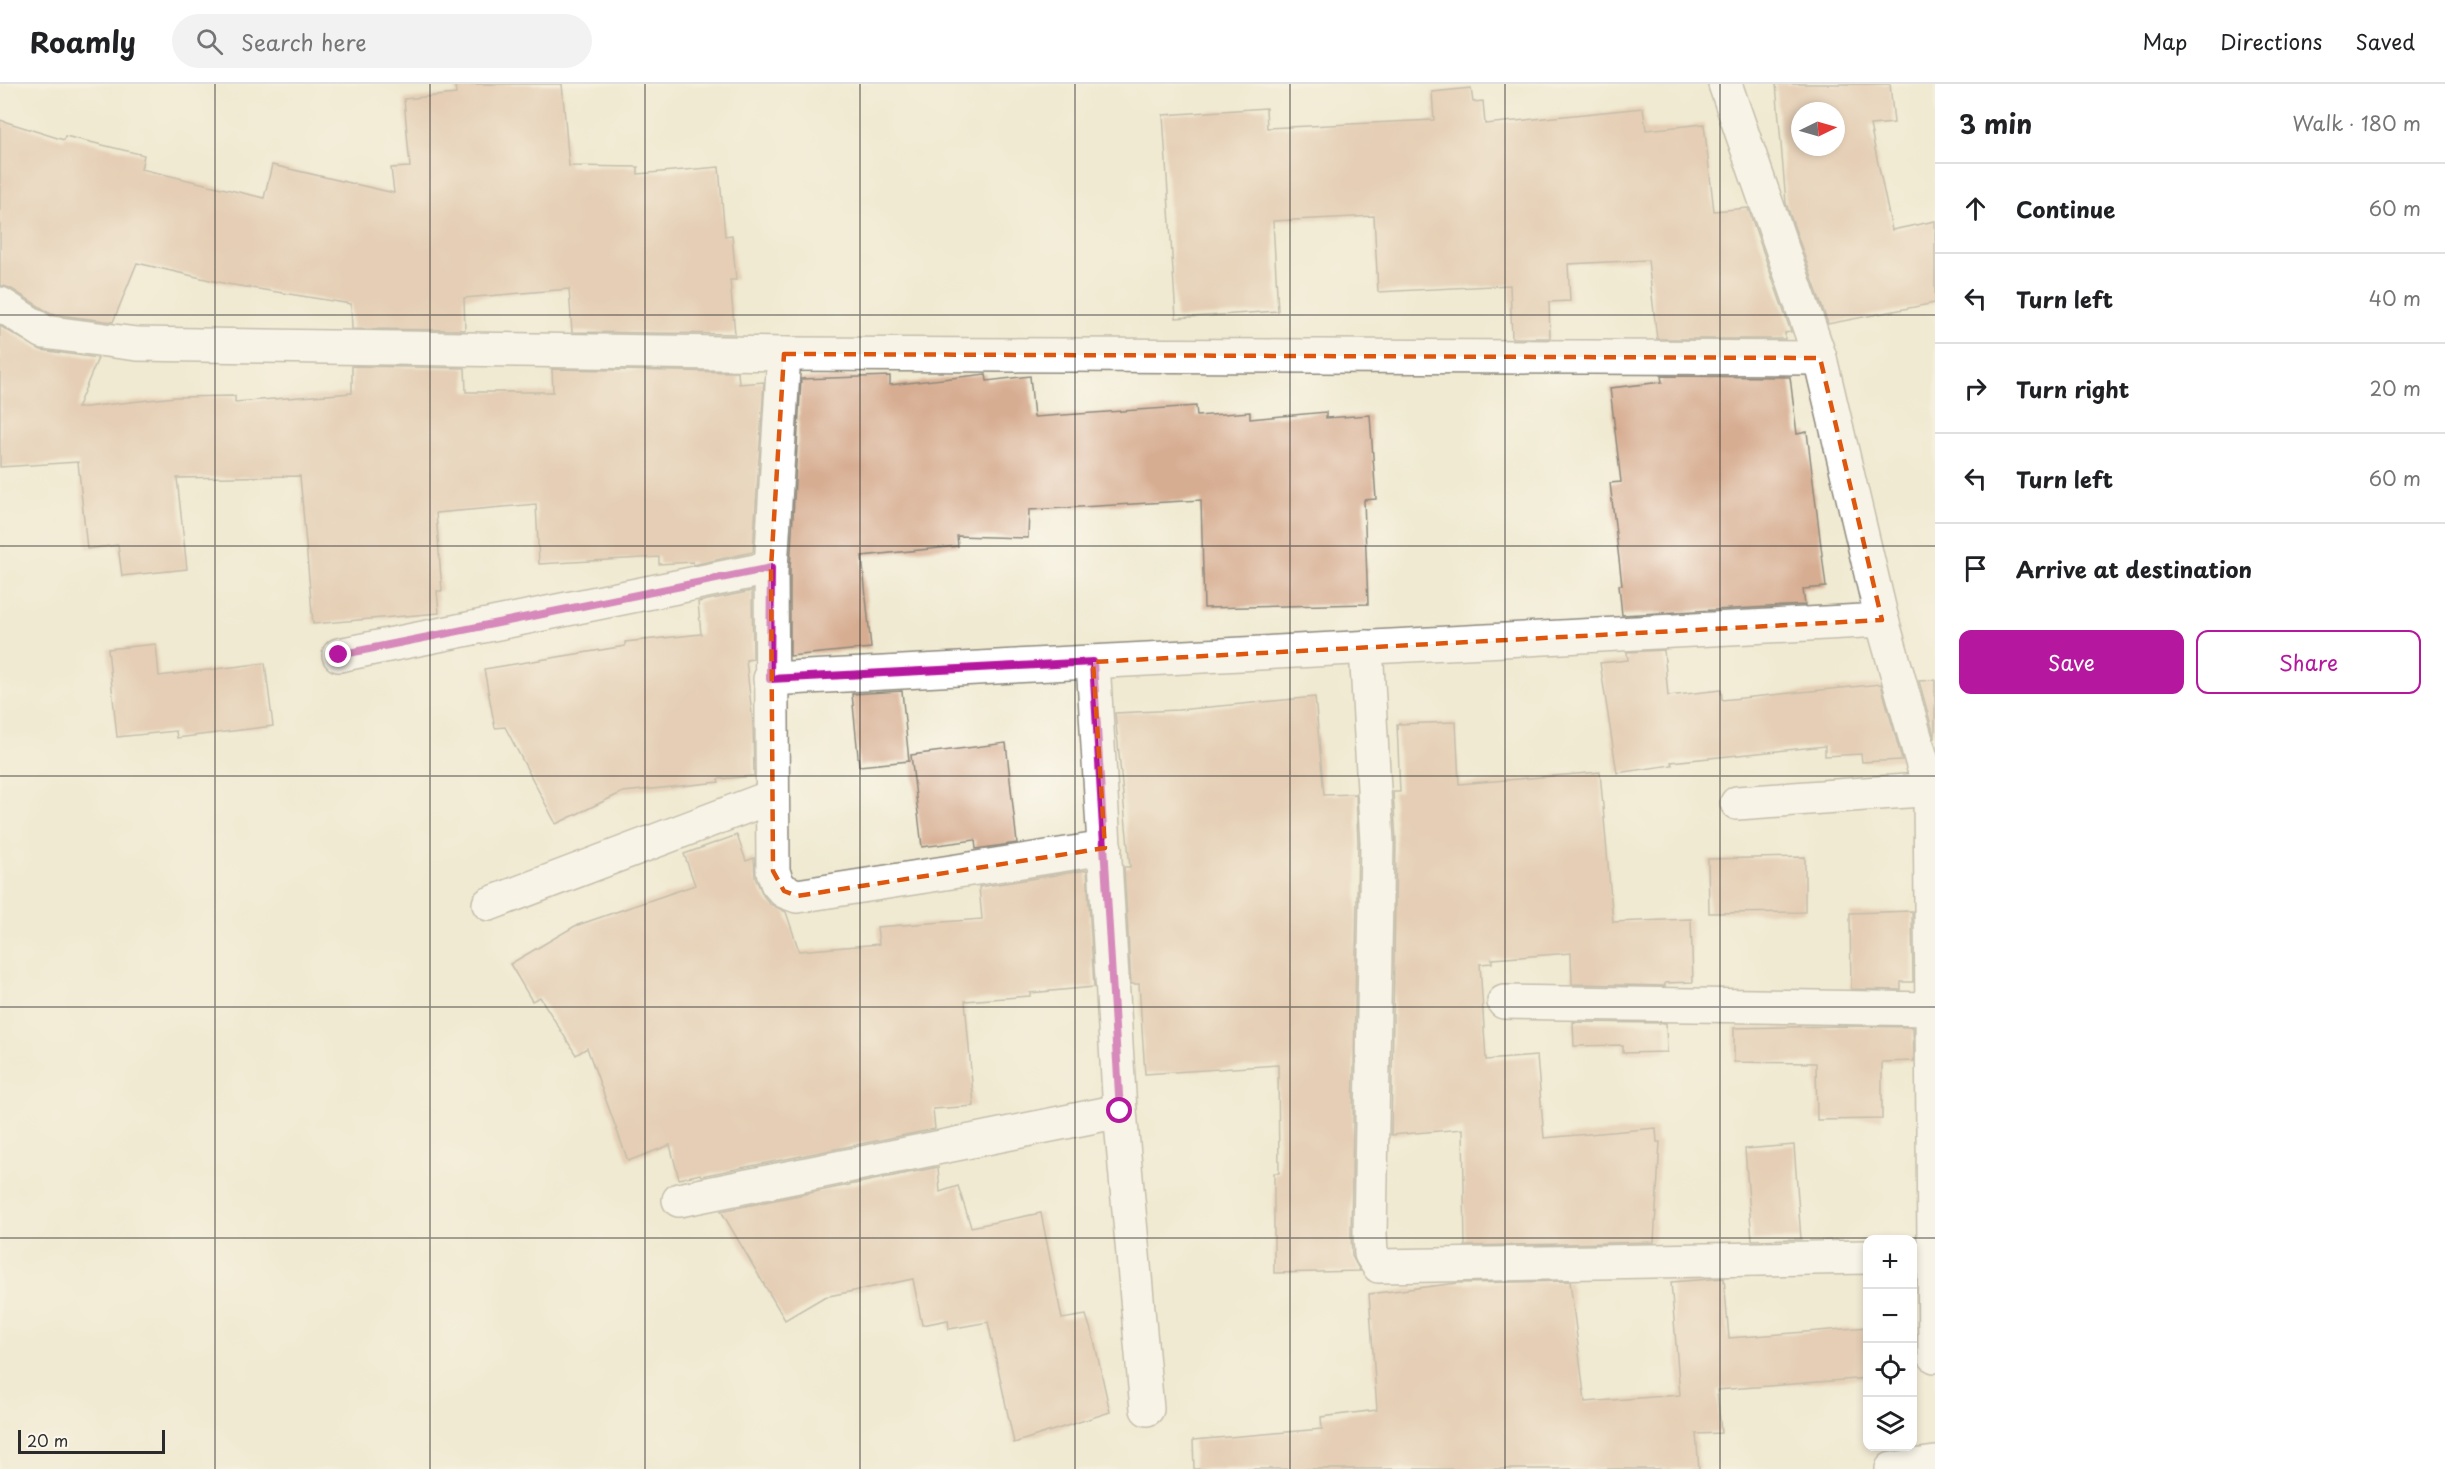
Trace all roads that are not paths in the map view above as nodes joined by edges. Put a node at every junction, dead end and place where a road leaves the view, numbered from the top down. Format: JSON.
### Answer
{"nodes":[{"id":1,"x":1725,"y":84,"type":"edge"},
{"id":2,"x":0,"y":304,"type":"edge"},
{"id":3,"x":784,"y":354,"type":"junction"},
{"id":4,"x":1820,"y":358,"type":"junction"},
{"id":5,"x":771,"y":568,"type":"junction"},
{"id":6,"x":1882,"y":620,"type":"junction"},
{"id":7,"x":1366,"y":647,"type":"junction"},
{"id":8,"x":339,"y":655,"type":"dead end"},
{"id":9,"x":1093,"y":662,"type":"junction"},
{"id":10,"x":770,"y":679,"type":"junction"},
{"id":11,"x":1932,"y":789,"type":"edge"},
{"id":12,"x":771,"y":797,"type":"junction"},
{"id":13,"x":1737,"y":803,"type":"dead end"},
{"id":14,"x":1105,"y":848,"type":"junction"},
{"id":15,"x":489,"y":904,"type":"dead end"},
{"id":16,"x":1504,"y":1002,"type":"dead end"},
{"id":17,"x":1933,"y":1009,"type":"junction"},
{"id":18,"x":1120,"y":1111,"type":"junction"},
{"id":19,"x":679,"y":1200,"type":"dead end"},
{"id":20,"x":1917,"y":1256,"type":"edge"},
{"id":21,"x":1935,"y":1256,"type":"edge"},
{"id":22,"x":1863,"y":1257,"type":"edge"},
{"id":23,"x":1935,"y":1356,"type":"edge"},
{"id":24,"x":1147,"y":1409,"type":"dead end"},
{"id":25,"x":1935,"y":1463,"type":"edge"},
{"id":26,"x":1892,"y":1469,"type":"edge"}],
"edges":[{"from":1,"to":4,"type":"street"},
{"from":2,"to":3,"type":"street"},
{"from":3,"to":4,"type":"street"},
{"from":3,"to":5,"type":"street"},
{"from":4,"to":6,"type":"street"},
{"from":5,"to":8,"type":"street"},
{"from":5,"to":10,"type":"street"},
{"from":6,"to":7,"type":"street"},
{"from":6,"to":11,"type":"street"},
{"from":7,"to":9,"type":"street"},
{"from":7,"to":22,"type":"street"},
{"from":9,"to":10,"type":"street"},
{"from":9,"to":14,"type":"street"},
{"from":10,"to":12,"type":"street"},
{"from":11,"to":13,"type":"street"},
{"from":11,"to":17,"type":"street"},
{"from":12,"to":14,"type":"street"},
{"from":12,"to":15,"type":"street"},
{"from":14,"to":18,"type":"street"},
{"from":16,"to":17,"type":"street"},
{"from":17,"to":21,"type":"street"},
{"from":18,"to":19,"type":"street"},
{"from":18,"to":24,"type":"street"},
{"from":20,"to":21,"type":"street"},
{"from":21,"to":23,"type":"street"},
{"from":25,"to":26,"type":"street"}]}
